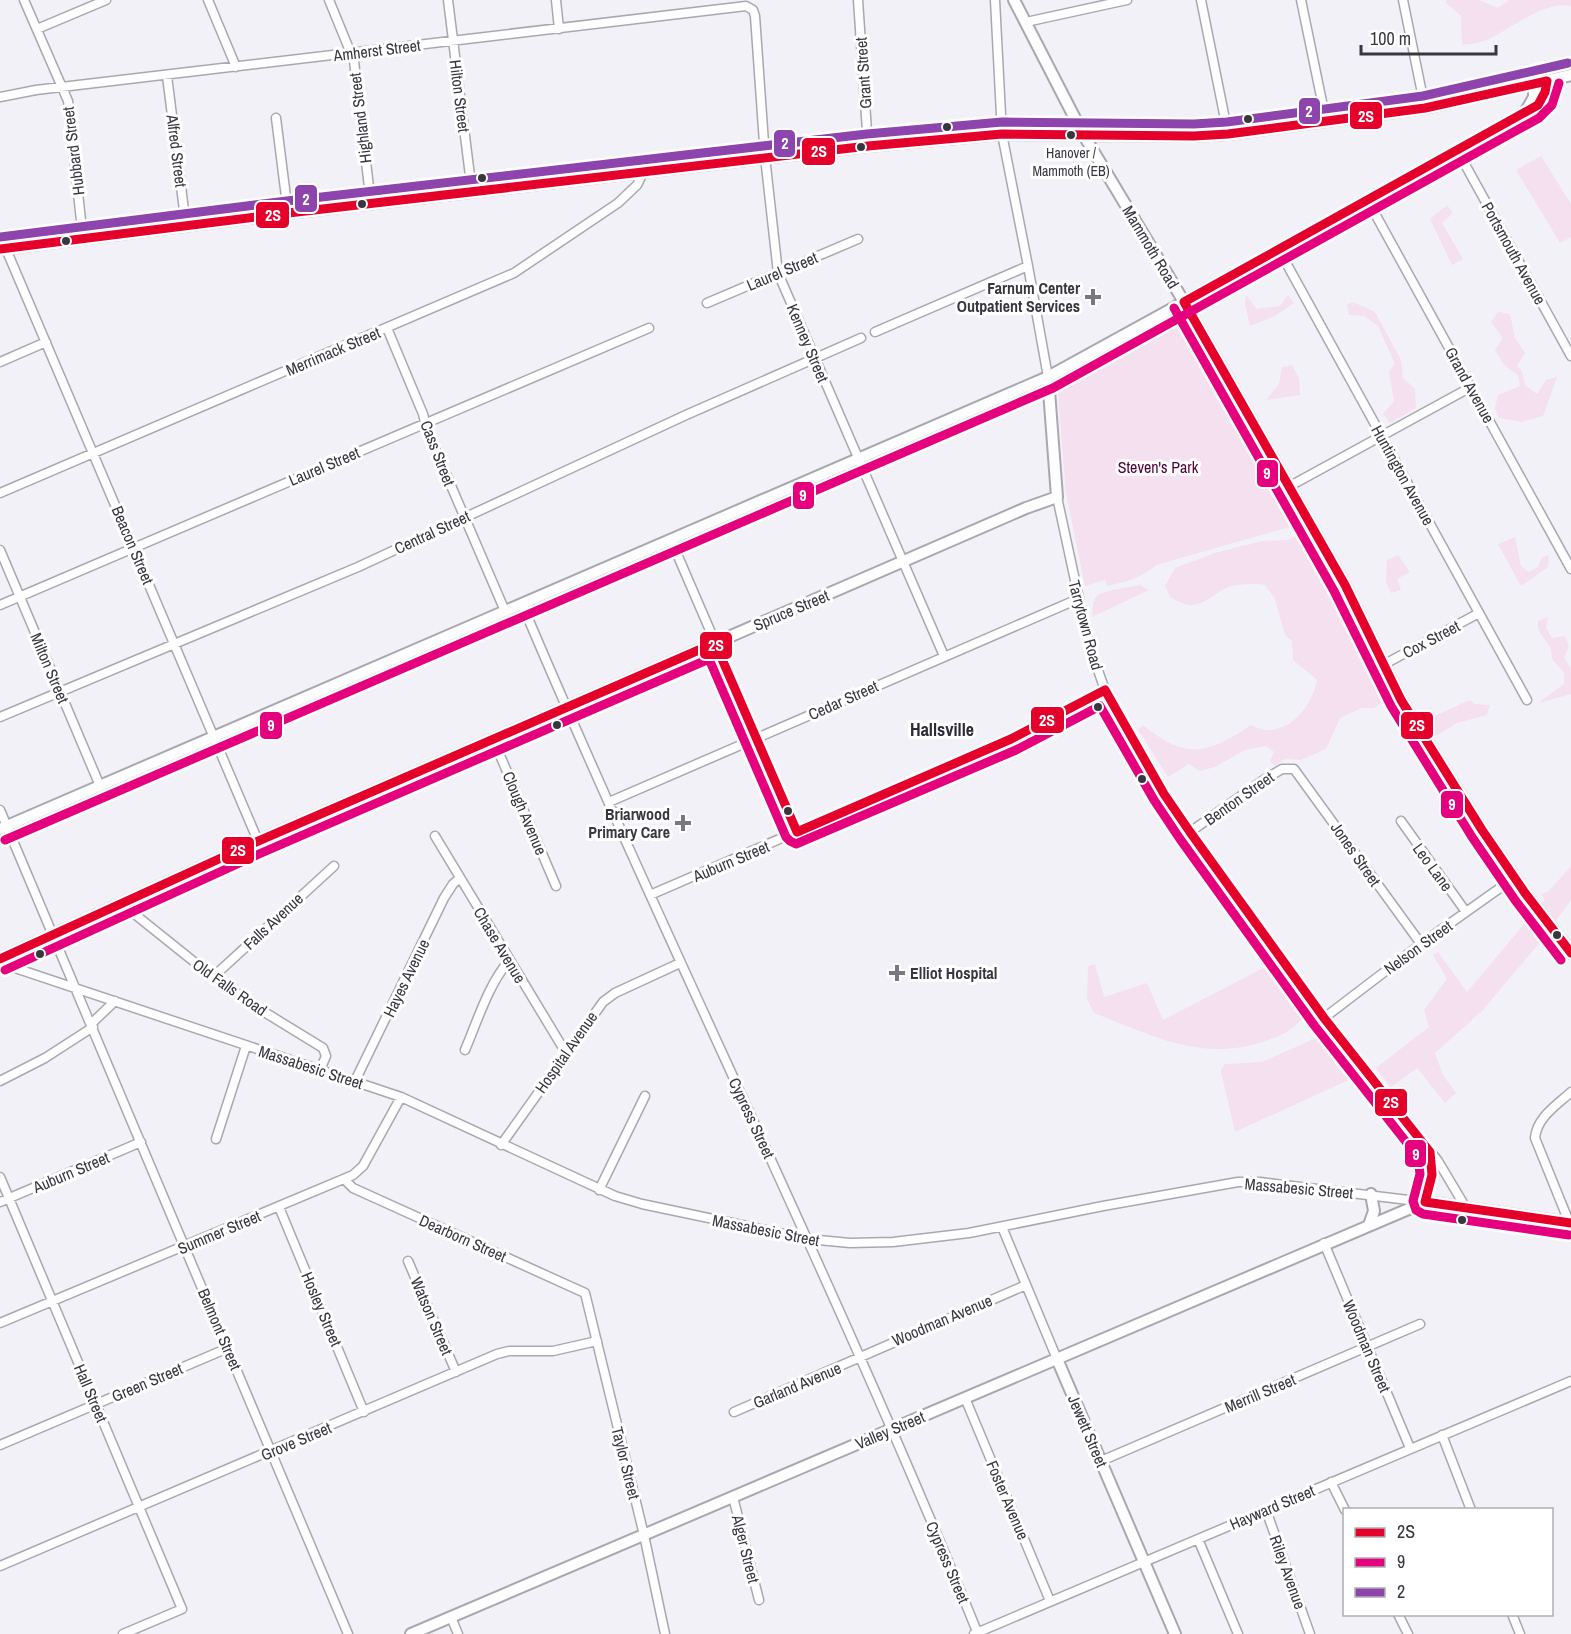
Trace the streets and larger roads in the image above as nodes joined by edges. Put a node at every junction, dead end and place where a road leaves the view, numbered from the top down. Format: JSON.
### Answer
{"nodes":[{"id":1,"x":24,"y":0,"type":"edge"},
{"id":2,"x":106,"y":0,"type":"edge"},
{"id":3,"x":208,"y":0,"type":"edge"},
{"id":4,"x":329,"y":0,"type":"edge"},
{"id":5,"x":448,"y":0,"type":"edge"},
{"id":6,"x":556,"y":0,"type":"edge"},
{"id":7,"x":858,"y":0,"type":"edge"},
{"id":8,"x":995,"y":0,"type":"edge"},
{"id":9,"x":1014,"y":0,"type":"edge"},
{"id":10,"x":1128,"y":0,"type":"edge"},
{"id":11,"x":1201,"y":0,"type":"edge"},
{"id":12,"x":1301,"y":0,"type":"edge"},
{"id":13,"x":1403,"y":0,"type":"edge"},
{"id":14,"x":753,"y":10,"type":"joint"},
{"id":15,"x":1026,"y":22,"type":"junction"},
{"id":16,"x":559,"y":28,"type":"junction"},
{"id":17,"x":37,"y":29,"type":"junction"},
{"id":18,"x":453,"y":41,"type":"junction"},
{"id":19,"x":351,"y":53,"type":"junction"},
{"id":20,"x":236,"y":67,"type":"junction"},
{"id":21,"x":1571,"y":75,"type":"edge"},
{"id":22,"x":167,"y":76,"type":"junction"},
{"id":23,"x":1547,"y":81,"type":"junction"},
{"id":24,"x":1534,"y":84,"type":"junction"},
{"id":25,"x":63,"y":87,"type":"junction"},
{"id":26,"x":0,"y":97,"type":"edge"},
{"id":27,"x":1425,"y":108,"type":"junction"},
{"id":28,"x":1526,"y":111,"type":"junction"},
{"id":29,"x":276,"y":118,"type":"dead end"},
{"id":30,"x":1326,"y":121,"type":"junction"},
{"id":31,"x":1002,"y":134,"type":"junction"},
{"id":32,"x":1083,"y":134,"type":"junction"},
{"id":33,"x":1228,"y":134,"type":"junction"},
{"id":34,"x":868,"y":146,"type":"junction"},
{"id":35,"x":1458,"y":150,"type":"junction"},
{"id":36,"x":765,"y":157,"type":"junction"},
{"id":37,"x":643,"y":173,"type":"junction"},
{"id":38,"x":472,"y":192,"type":"junction"},
{"id":39,"x":1368,"y":201,"type":"junction"},
{"id":40,"x":370,"y":204,"type":"junction"},
{"id":41,"x":288,"y":213,"type":"junction"},
{"id":42,"x":186,"y":226,"type":"junction"},
{"id":43,"x":83,"y":239,"type":"junction"},
{"id":44,"x":858,"y":239,"type":"dead end"},
{"id":45,"x":3,"y":249,"type":"edge"},
{"id":46,"x":1279,"y":250,"type":"junction"},
{"id":47,"x":1028,"y":266,"type":"junction"},
{"id":48,"x":778,"y":273,"type":"junction"},
{"id":49,"x":1184,"y":302,"type":"junction"},
{"id":50,"x":706,"y":303,"type":"dead end"},
{"id":51,"x":387,"y":328,"type":"junction"},
{"id":52,"x":649,"y":328,"type":"dead end"},
{"id":53,"x":875,"y":332,"type":"dead end"},
{"id":54,"x":861,"y":338,"type":"dead end"},
{"id":55,"x":46,"y":342,"type":"junction"},
{"id":56,"x":1571,"y":357,"type":"edge"},
{"id":57,"x":815,"y":359,"type":"junction"},
{"id":58,"x":0,"y":362,"type":"edge"},
{"id":59,"x":1048,"y":377,"type":"junction"},
{"id":60,"x":1471,"y":387,"type":"junction"},
{"id":61,"x":425,"y":423,"type":"junction"},
{"id":62,"x":1381,"y":436,"type":"junction"},
{"id":63,"x":94,"y":452,"type":"junction"},
{"id":64,"x":858,"y":458,"type":"junction"},
{"id":65,"x":1290,"y":486,"type":"junction"},
{"id":66,"x":0,"y":493,"type":"edge"},
{"id":67,"x":1057,"y":497,"type":"junction"},
{"id":68,"x":464,"y":517,"type":"junction"},
{"id":69,"x":671,"y":540,"type":"junction"},
{"id":70,"x":134,"y":548,"type":"junction"},
{"id":71,"x":0,"y":550,"type":"edge"},
{"id":72,"x":903,"y":562,"type":"junction"},
{"id":73,"x":1571,"y":569,"type":"edge"},
{"id":74,"x":19,"y":597,"type":"junction"},
{"id":75,"x":1078,"y":599,"type":"junction"},
{"id":76,"x":522,"y":604,"type":"junction"},
{"id":77,"x":0,"y":605,"type":"edge"},
{"id":78,"x":505,"y":611,"type":"junction"},
{"id":79,"x":1479,"y":613,"type":"junction"},
{"id":80,"x":715,"y":643,"type":"junction"},
{"id":81,"x":175,"y":645,"type":"junction"},
{"id":82,"x":944,"y":656,"type":"junction"},
{"id":83,"x":1383,"y":665,"type":"junction"},
{"id":84,"x":1105,"y":690,"type":"junction"},
{"id":85,"x":60,"y":692,"type":"junction"},
{"id":86,"x":1527,"y":700,"type":"dead end"},
{"id":87,"x":567,"y":707,"type":"junction"},
{"id":88,"x":0,"y":717,"type":"edge"},
{"id":89,"x":214,"y":737,"type":"junction"},
{"id":90,"x":757,"y":738,"type":"junction"},
{"id":91,"x":493,"y":739,"type":"junction"},
{"id":92,"x":1288,"y":768,"type":"joint"},
{"id":93,"x":100,"y":786,"type":"junction"},
{"id":94,"x":609,"y":802,"type":"junction"},
{"id":95,"x":0,"y":810,"type":"edge"},
{"id":96,"x":1401,"y":822,"type":"dead end"},
{"id":97,"x":3,"y":828,"type":"edge"},
{"id":98,"x":797,"y":832,"type":"junction"},
{"id":99,"x":1190,"y":832,"type":"junction"},
{"id":100,"x":435,"y":836,"type":"dead end"},
{"id":101,"x":258,"y":841,"type":"junction"},
{"id":102,"x":334,"y":866,"type":"dead end"},
{"id":103,"x":460,"y":878,"type":"junction"},
{"id":104,"x":1514,"y":878,"type":"junction"},
{"id":105,"x":556,"y":886,"type":"dead end"},
{"id":106,"x":650,"y":895,"type":"junction"},
{"id":107,"x":122,"y":904,"type":"junction"},
{"id":108,"x":1466,"y":912,"type":"junction"},
{"id":109,"x":52,"y":935,"type":"junction"},
{"id":110,"x":1421,"y":944,"type":"junction"},
{"id":111,"x":1571,"y":953,"type":"edge"},
{"id":112,"x":0,"y":961,"type":"edge"},
{"id":113,"x":509,"y":961,"type":"junction"},
{"id":114,"x":680,"y":963,"type":"junction"},
{"id":115,"x":213,"y":977,"type":"junction"},
{"id":116,"x":76,"y":988,"type":"junction"},
{"id":117,"x":115,"y":1001,"type":"junction"},
{"id":118,"x":1324,"y":1018,"type":"junction"},
{"id":119,"x":92,"y":1025,"type":"junction"},
{"id":120,"x":246,"y":1046,"type":"junction"},
{"id":121,"x":465,"y":1050,"type":"dead end"},
{"id":122,"x":566,"y":1053,"type":"junction"},
{"id":123,"x":320,"y":1070,"type":"junction"},
{"id":124,"x":0,"y":1081,"type":"edge"},
{"id":125,"x":356,"y":1081,"type":"junction"},
{"id":126,"x":1571,"y":1092,"type":"edge"},
{"id":127,"x":645,"y":1096,"type":"dead end"},
{"id":128,"x":401,"y":1097,"type":"junction"},
{"id":129,"x":216,"y":1139,"type":"dead end"},
{"id":130,"x":141,"y":1142,"type":"junction"},
{"id":131,"x":501,"y":1145,"type":"junction"},
{"id":132,"x":1430,"y":1152,"type":"junction"},
{"id":133,"x":0,"y":1177,"type":"edge"},
{"id":134,"x":344,"y":1179,"type":"junction"},
{"id":135,"x":599,"y":1190,"type":"junction"},
{"id":136,"x":1371,"y":1194,"type":"junction"},
{"id":137,"x":9,"y":1198,"type":"junction"},
{"id":138,"x":0,"y":1202,"type":"edge"},
{"id":139,"x":1425,"y":1202,"type":"junction"},
{"id":140,"x":279,"y":1207,"type":"junction"},
{"id":141,"x":1466,"y":1208,"type":"junction"},
{"id":142,"x":1570,"y":1224,"type":"edge"},
{"id":143,"x":1369,"y":1225,"type":"junction"},
{"id":144,"x":1002,"y":1227,"type":"junction"},
{"id":145,"x":808,"y":1239,"type":"junction"},
{"id":146,"x":1324,"y":1244,"type":"junction"},
{"id":147,"x":185,"y":1246,"type":"junction"},
{"id":148,"x":408,"y":1261,"type":"dead end"},
{"id":149,"x":1026,"y":1285,"type":"junction"},
{"id":150,"x":585,"y":1293,"type":"joint"},
{"id":151,"x":52,"y":1301,"type":"junction"},
{"id":152,"x":0,"y":1323,"type":"edge"},
{"id":153,"x":1420,"y":1324,"type":"dead end"},
{"id":154,"x":597,"y":1341,"type":"junction"},
{"id":155,"x":1367,"y":1347,"type":"junction"},
{"id":156,"x":228,"y":1348,"type":"junction"},
{"id":157,"x":861,"y":1359,"type":"junction"},
{"id":158,"x":1057,"y":1359,"type":"junction"},
{"id":159,"x":456,"y":1372,"type":"junction"},
{"id":160,"x":1571,"y":1381,"type":"edge"},
{"id":161,"x":966,"y":1398,"type":"junction"},
{"id":162,"x":96,"y":1404,"type":"junction"},
{"id":163,"x":364,"y":1412,"type":"junction"},
{"id":164,"x":734,"y":1412,"type":"dead end"},
{"id":165,"x":892,"y":1428,"type":"junction"},
{"id":166,"x":1442,"y":1435,"type":"junction"},
{"id":167,"x":0,"y":1445,"type":"edge"},
{"id":168,"x":1410,"y":1448,"type":"junction"},
{"id":169,"x":271,"y":1451,"type":"junction"},
{"id":170,"x":1101,"y":1461,"type":"junction"},
{"id":171,"x":1331,"y":1482,"type":"junction"},
{"id":172,"x":733,"y":1497,"type":"junction"},
{"id":173,"x":140,"y":1507,"type":"junction"},
{"id":174,"x":1344,"y":1508,"type":"edge"},
{"id":175,"x":1471,"y":1508,"type":"edge"},
{"id":176,"x":1266,"y":1510,"type":"junction"},
{"id":177,"x":644,"y":1535,"type":"junction"},
{"id":178,"x":1198,"y":1539,"type":"junction"},
{"id":179,"x":1144,"y":1561,"type":"junction"},
{"id":180,"x":0,"y":1566,"type":"edge"},
{"id":181,"x":759,"y":1600,"type":"dead end"},
{"id":182,"x":1050,"y":1601,"type":"junction"},
{"id":183,"x":1399,"y":1616,"type":"edge"},
{"id":184,"x":1513,"y":1616,"type":"edge"},
{"id":185,"x":451,"y":1617,"type":"junction"},
{"id":186,"x":977,"y":1633,"type":"edge"},
{"id":187,"x":123,"y":1634,"type":"edge"},
{"id":188,"x":348,"y":1634,"type":"edge"},
{"id":189,"x":411,"y":1634,"type":"edge"},
{"id":190,"x":458,"y":1634,"type":"edge"},
{"id":191,"x":665,"y":1634,"type":"edge"},
{"id":192,"x":1175,"y":1634,"type":"edge"},
{"id":193,"x":1238,"y":1634,"type":"edge"},
{"id":194,"x":1310,"y":1634,"type":"edge"},
{"id":195,"x":1408,"y":1634,"type":"edge"},
{"id":196,"x":1520,"y":1634,"type":"edge"}],
"edges":[{"from":1,"to":17,"type":"street","name":"Hubbard Street"},
{"from":2,"to":17,"type":"street"},
{"from":3,"to":20,"type":"street"},
{"from":4,"to":19,"type":"street","name":"Highland Street"},
{"from":5,"to":18,"type":"street","name":"Hilton Street"},
{"from":6,"to":16,"type":"street"},
{"from":7,"to":34,"type":"street","name":"Grant Street"},
{"from":8,"to":31,"type":"street","name":"Tarrytown Road"},
{"from":9,"to":15,"type":"street","name":"Mammoth Road"},
{"from":10,"to":15,"type":"street"},
{"from":11,"to":33,"type":"street"},
{"from":12,"to":30,"type":"street"},
{"from":13,"to":27,"type":"street"},
{"from":14,"to":16,"type":"street","name":"Amherst Street"},
{"from":14,"to":36,"type":"street","name":"Kenney Street"},
{"from":15,"to":32,"type":"street","name":"Mammoth Road"},
{"from":16,"to":18,"type":"street","name":"Amherst Street"},
{"from":17,"to":25,"type":"street","name":"Hubbard Street"},
{"from":18,"to":19,"type":"street","name":"Amherst Street"},
{"from":18,"to":38,"type":"street","name":"Hilton Street"},
{"from":19,"to":20,"type":"street","name":"Amherst Street"},
{"from":19,"to":40,"type":"street","name":"Highland Street"},
{"from":20,"to":22,"type":"street","name":"Amherst Street"},
{"from":21,"to":23,"type":"street"},
{"from":22,"to":25,"type":"street","name":"Amherst Street"},
{"from":22,"to":42,"type":"street","name":"Alfred Street"},
{"from":23,"to":24,"type":"street"},
{"from":23,"to":28,"type":"street"},
{"from":24,"to":27,"type":"street"},
{"from":24,"to":28,"type":"street"},
{"from":25,"to":26,"type":"street","name":"Amherst Street"},
{"from":25,"to":43,"type":"street","name":"Hubbard Street"},
{"from":27,"to":30,"type":"street"},
{"from":28,"to":35,"type":"street"},
{"from":29,"to":41,"type":"street"},
{"from":30,"to":33,"type":"street"},
{"from":31,"to":32,"type":"street"},
{"from":31,"to":34,"type":"street"},
{"from":31,"to":47,"type":"street","name":"Tarrytown Road"},
{"from":32,"to":33,"type":"street"},
{"from":32,"to":49,"type":"street","name":"Mammoth Road"},
{"from":34,"to":36,"type":"street"},
{"from":35,"to":39,"type":"street"},
{"from":35,"to":56,"type":"street","name":"Portsmouth Avenue"},
{"from":36,"to":37,"type":"street"},
{"from":36,"to":48,"type":"street","name":"Kenney Street"},
{"from":37,"to":38,"type":"street"},
{"from":37,"to":51,"type":"street","name":"Merrimack Street"},
{"from":38,"to":40,"type":"street"},
{"from":39,"to":46,"type":"street"},
{"from":39,"to":60,"type":"street","name":"Grand Avenue"},
{"from":40,"to":41,"type":"street"},
{"from":41,"to":42,"type":"street"},
{"from":42,"to":43,"type":"street"},
{"from":43,"to":45,"type":"street"},
{"from":44,"to":48,"type":"street","name":"Laurel Street"},
{"from":45,"to":55,"type":"street","name":"Beacon Street"},
{"from":46,"to":49,"type":"street"},
{"from":46,"to":62,"type":"street","name":"Huntington Avenue"},
{"from":47,"to":53,"type":"street"},
{"from":47,"to":59,"type":"street","name":"Tarrytown Road"},
{"from":48,"to":50,"type":"street","name":"Laurel Street"},
{"from":48,"to":57,"type":"street","name":"Kenney Street"},
{"from":49,"to":59,"type":"street"},
{"from":49,"to":65,"type":"street","name":"Mammoth Road"},
{"from":51,"to":61,"type":"street","name":"Cass Street"},
{"from":51,"to":63,"type":"street","name":"Merrimack Street"},
{"from":52,"to":61,"type":"street","name":"Laurel Street"},
{"from":54,"to":57,"type":"street","name":"Central Street"},
{"from":55,"to":58,"type":"street"},
{"from":55,"to":63,"type":"street","name":"Beacon Street"},
{"from":57,"to":64,"type":"street","name":"Kenney Street"},
{"from":57,"to":68,"type":"street","name":"Central Street"},
{"from":59,"to":64,"type":"street"},
{"from":59,"to":67,"type":"street","name":"Tarrytown Road"},
{"from":60,"to":62,"type":"street"},
{"from":60,"to":73,"type":"street","name":"Grand Avenue"},
{"from":61,"to":68,"type":"street","name":"Cass Street"},
{"from":61,"to":70,"type":"street","name":"Laurel Street"},
{"from":62,"to":65,"type":"street"},
{"from":62,"to":79,"type":"street","name":"Huntington Avenue"},
{"from":63,"to":66,"type":"street","name":"Merrimack Street"},
{"from":63,"to":70,"type":"street","name":"Beacon Street"},
{"from":64,"to":69,"type":"street"},
{"from":64,"to":72,"type":"street","name":"Kenney Street"},
{"from":65,"to":83,"type":"street","name":"Mammoth Road"},
{"from":67,"to":72,"type":"street","name":"Spruce Street"},
{"from":67,"to":75,"type":"street","name":"Tarrytown Road"},
{"from":68,"to":78,"type":"street","name":"Cass Street"},
{"from":68,"to":81,"type":"street","name":"Central Street"},
{"from":69,"to":76,"type":"street"},
{"from":69,"to":80,"type":"street"},
{"from":70,"to":74,"type":"street","name":"Laurel Street"},
{"from":70,"to":81,"type":"street","name":"Beacon Street"},
{"from":71,"to":74,"type":"street","name":"Milton Street"},
{"from":72,"to":80,"type":"street","name":"Spruce Street"},
{"from":72,"to":82,"type":"street","name":"Kenney Street"},
{"from":74,"to":77,"type":"street","name":"Laurel Street"},
{"from":74,"to":85,"type":"street","name":"Milton Street"},
{"from":75,"to":82,"type":"street","name":"Cedar Street"},
{"from":75,"to":84,"type":"street","name":"Tarrytown Road"},
{"from":76,"to":78,"type":"street"},
{"from":76,"to":87,"type":"street","name":"Cypress Street"},
{"from":78,"to":89,"type":"street"},
{"from":79,"to":83,"type":"street","name":"Cox Street"},
{"from":79,"to":86,"type":"street","name":"Huntington Avenue"},
{"from":80,"to":87,"type":"street","name":"Spruce Street"},
{"from":80,"to":90,"type":"street"},
{"from":81,"to":85,"type":"street","name":"Central Street"},
{"from":81,"to":89,"type":"street","name":"Beacon Street"},
{"from":82,"to":90,"type":"street","name":"Cedar Street"},
{"from":83,"to":104,"type":"street","name":"Mammoth Road"},
{"from":84,"to":98,"type":"street","name":"Auburn Street"},
{"from":84,"to":99,"type":"street","name":"Tarrytown Road"},
{"from":85,"to":88,"type":"street","name":"Central Street"},
{"from":85,"to":93,"type":"street","name":"Milton Street"},
{"from":87,"to":91,"type":"street","name":"Spruce Street"},
{"from":87,"to":94,"type":"street","name":"Cypress Street"},
{"from":89,"to":93,"type":"street"},
{"from":89,"to":101,"type":"street","name":"Beacon Street"},
{"from":90,"to":94,"type":"street","name":"Cedar Street"},
{"from":90,"to":98,"type":"street"},
{"from":91,"to":101,"type":"street","name":"Spruce Street"},
{"from":91,"to":105,"type":"street","name":"Clough Avenue"},
{"from":92,"to":99,"type":"street","name":"Benton Street"},
{"from":92,"to":110,"type":"street","name":"Jones Street"},
{"from":93,"to":97,"type":"street"},
{"from":94,"to":106,"type":"street","name":"Cypress Street"},
{"from":95,"to":97,"type":"street","name":"Belmont Street"},
{"from":96,"to":108,"type":"street","name":"Leo Lane"},
{"from":97,"to":109,"type":"street","name":"Belmont Street"},
{"from":98,"to":106,"type":"street","name":"Auburn Street"},
{"from":99,"to":118,"type":"street","name":"Tarrytown Road"},
{"from":100,"to":103,"type":"street","name":"Chase Avenue"},
{"from":101,"to":107,"type":"street","name":"Spruce Street"},
{"from":102,"to":115,"type":"street","name":"Falls Avenue"},
{"from":103,"to":113,"type":"street","name":"Chase Avenue"},
{"from":103,"to":125,"type":"street","name":"Hayes Avenue"},
{"from":104,"to":108,"type":"street","name":"Nelson Street"},
{"from":104,"to":111,"type":"street","name":"Mammoth Road"},
{"from":106,"to":114,"type":"street","name":"Cypress Street"},
{"from":107,"to":109,"type":"street","name":"Spruce Street"},
{"from":107,"to":115,"type":"street","name":"Old Falls Road"},
{"from":108,"to":110,"type":"street","name":"Nelson Street"},
{"from":109,"to":112,"type":"street","name":"Spruce Street"},
{"from":109,"to":116,"type":"street","name":"Belmont Street"},
{"from":110,"to":118,"type":"street","name":"Nelson Street"},
{"from":112,"to":116,"type":"street","name":"Massabesic Street"},
{"from":113,"to":121,"type":"street"},
{"from":113,"to":122,"type":"street","name":"Chase Avenue"},
{"from":114,"to":122,"type":"street","name":"Hospital Avenue"},
{"from":114,"to":145,"type":"street","name":"Cypress Street"},
{"from":115,"to":123,"type":"street","name":"Old Falls Road"},
{"from":116,"to":117,"type":"street","name":"Massabesic Street"},
{"from":116,"to":119,"type":"street","name":"Belmont Street"},
{"from":117,"to":119,"type":"street"},
{"from":117,"to":120,"type":"street","name":"Massabesic Street"},
{"from":118,"to":132,"type":"street","name":"Tarrytown Road"},
{"from":119,"to":124,"type":"street"},
{"from":119,"to":130,"type":"street","name":"Belmont Street"},
{"from":120,"to":123,"type":"street","name":"Massabesic Street"},
{"from":120,"to":129,"type":"street"},
{"from":122,"to":131,"type":"street","name":"Hospital Avenue"},
{"from":123,"to":125,"type":"street","name":"Massabesic Street"},
{"from":125,"to":128,"type":"street","name":"Massabesic Street"},
{"from":126,"to":142,"type":"street"},
{"from":127,"to":135,"type":"street"},
{"from":128,"to":131,"type":"street","name":"Massabesic Street"},
{"from":128,"to":134,"type":"street","name":"Summer Street"},
{"from":130,"to":137,"type":"street","name":"Auburn Street"},
{"from":130,"to":147,"type":"street","name":"Belmont Street"},
{"from":131,"to":135,"type":"street","name":"Massabesic Street"},
{"from":132,"to":139,"type":"street"},
{"from":132,"to":141,"type":"street","name":"Tarrytown Road"},
{"from":133,"to":137,"type":"street","name":"Hall Street"},
{"from":134,"to":140,"type":"street","name":"Summer Street"},
{"from":134,"to":150,"type":"street","name":"Dearborn Street"},
{"from":135,"to":145,"type":"street","name":"Massabesic Street"},
{"from":136,"to":139,"type":"street","name":"Massabesic Street"},
{"from":136,"to":143,"type":"street"},
{"from":136,"to":144,"type":"street","name":"Massabesic Street"},
{"from":137,"to":138,"type":"street","name":"Auburn Street"},
{"from":137,"to":151,"type":"street","name":"Hall Street"},
{"from":139,"to":141,"type":"street","name":"Massabesic Street"},
{"from":139,"to":143,"type":"street","name":"Valley Street"},
{"from":140,"to":147,"type":"street","name":"Summer Street"},
{"from":140,"to":163,"type":"street","name":"Hosley Street"},
{"from":141,"to":142,"type":"street","name":"Massabesic Street"},
{"from":143,"to":146,"type":"street","name":"Valley Street"},
{"from":144,"to":145,"type":"street","name":"Massabesic Street"},
{"from":144,"to":149,"type":"street","name":"Jewett Street"},
{"from":145,"to":157,"type":"street","name":"Cypress Street"},
{"from":146,"to":155,"type":"street","name":"Woodman Street"},
{"from":146,"to":158,"type":"street","name":"Valley Street"},
{"from":147,"to":151,"type":"street","name":"Summer Street"},
{"from":147,"to":156,"type":"street","name":"Belmont Street"},
{"from":148,"to":159,"type":"street","name":"Watson Street"},
{"from":149,"to":157,"type":"street","name":"Woodman Avenue"},
{"from":149,"to":158,"type":"street","name":"Jewett Street"},
{"from":150,"to":154,"type":"street","name":"Taylor Street"},
{"from":151,"to":152,"type":"street","name":"Summer Street"},
{"from":151,"to":162,"type":"street","name":"Hall Street"},
{"from":153,"to":155,"type":"street","name":"Merrill Street"},
{"from":154,"to":159,"type":"street","name":"Grove Street"},
{"from":154,"to":177,"type":"street","name":"Taylor Street"},
{"from":155,"to":168,"type":"street","name":"Woodman Street"},
{"from":155,"to":170,"type":"street","name":"Merrill Street"},
{"from":156,"to":162,"type":"street","name":"Green Street"},
{"from":156,"to":169,"type":"street","name":"Belmont Street"},
{"from":157,"to":164,"type":"street","name":"Garland Avenue"},
{"from":157,"to":165,"type":"street","name":"Cypress Street"},
{"from":158,"to":161,"type":"street","name":"Valley Street"},
{"from":158,"to":170,"type":"street","name":"Jewett Street"},
{"from":159,"to":163,"type":"street","name":"Grove Street"},
{"from":160,"to":166,"type":"street","name":"Hayward Street"},
{"from":161,"to":165,"type":"street","name":"Valley Street"},
{"from":161,"to":182,"type":"street","name":"Foster Avenue"},
{"from":162,"to":167,"type":"street","name":"Green Street"},
{"from":162,"to":173,"type":"street","name":"Hall Street"},
{"from":163,"to":169,"type":"street","name":"Grove Street"},
{"from":165,"to":172,"type":"street","name":"Valley Street"},
{"from":165,"to":186,"type":"street","name":"Cypress Street"},
{"from":166,"to":168,"type":"street","name":"Hayward Street"},
{"from":166,"to":175,"type":"street"},
{"from":168,"to":171,"type":"street","name":"Hayward Street"},
{"from":169,"to":173,"type":"street","name":"Grove Street"},
{"from":169,"to":188,"type":"street","name":"Belmont Street"},
{"from":170,"to":179,"type":"street","name":"Jewett Street"},
{"from":171,"to":174,"type":"street"},
{"from":171,"to":176,"type":"street","name":"Hayward Street"},
{"from":172,"to":177,"type":"street","name":"Valley Street"},
{"from":172,"to":181,"type":"street","name":"Alger Street"},
{"from":173,"to":180,"type":"street","name":"Grove Street"},
{"from":173,"to":187,"type":"street","name":"Hall Street"},
{"from":176,"to":178,"type":"street","name":"Hayward Street"},
{"from":176,"to":194,"type":"street","name":"Riley Avenue"},
{"from":177,"to":185,"type":"street","name":"Valley Street"},
{"from":177,"to":191,"type":"street","name":"Taylor Street"},
{"from":178,"to":179,"type":"street","name":"Hayward Street"},
{"from":178,"to":193,"type":"street"},
{"from":179,"to":182,"type":"street","name":"Hayward Street"},
{"from":179,"to":192,"type":"street","name":"Jewett Street"},
{"from":182,"to":186,"type":"street","name":"Hayward Street"},
{"from":183,"to":195,"type":"street"},
{"from":184,"to":196,"type":"street"},
{"from":185,"to":189,"type":"street","name":"Valley Street"},
{"from":185,"to":190,"type":"street"}]}
